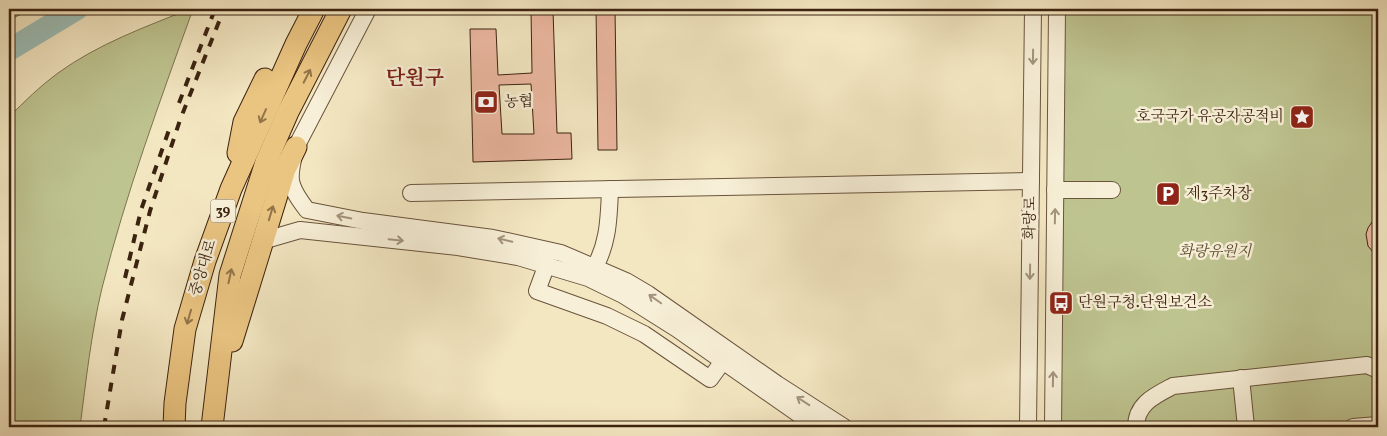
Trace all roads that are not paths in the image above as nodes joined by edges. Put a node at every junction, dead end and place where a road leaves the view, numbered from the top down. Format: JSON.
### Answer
{"nodes":[{"id":1,"x":299,"y":9,"type":"edge"},
{"id":2,"x":314,"y":9,"type":"edge"},
{"id":3,"x":342,"y":9,"type":"edge"},
{"id":4,"x":368,"y":9,"type":"edge"},
{"id":5,"x":1033,"y":9,"type":"edge"},
{"id":6,"x":1057,"y":9,"type":"edge"},
{"id":7,"x":296,"y":147,"type":"junction"},
{"id":8,"x":1031,"y":181,"type":"junction"},
{"id":9,"x":231,"y":189,"type":"junction"},
{"id":10,"x":610,"y":189,"type":"junction"},
{"id":11,"x":1055,"y":190,"type":"junction"},
{"id":12,"x":1112,"y":190,"type":"dead end"},
{"id":13,"x":412,"y":193,"type":"dead end"},
{"id":14,"x":262,"y":242,"type":"junction"},
{"id":15,"x":547,"y":264,"type":"junction"},
{"id":16,"x":592,"y":272,"type":"junction"},
{"id":17,"x":723,"y":361,"type":"junction"},
{"id":18,"x":1378,"y":370,"type":"edge"},
{"id":19,"x":1241,"y":378,"type":"junction"},
{"id":20,"x":215,"y":394,"type":"junction"},
{"id":21,"x":1378,"y":425,"type":"edge"},
{"id":22,"x":174,"y":427,"type":"edge"},
{"id":23,"x":212,"y":427,"type":"edge"},
{"id":24,"x":818,"y":427,"type":"edge"},
{"id":25,"x":844,"y":427,"type":"edge"},
{"id":26,"x":1028,"y":427,"type":"edge"},
{"id":27,"x":1053,"y":427,"type":"edge"},
{"id":28,"x":1136,"y":427,"type":"edge"},
{"id":29,"x":1246,"y":427,"type":"edge"},
{"id":30,"x":1353,"y":427,"type":"edge"}],
"edges":[{"from":1,"to":9,"type":"main road"},
{"from":2,"to":9,"type":"main road","name":"중앙대로","number":"39","one_way":true},
{"from":20,"to":3,"type":"main road","name":"중앙대로","number":"39","one_way":true},
{"from":4,"to":7,"type":"street"},
{"from":5,"to":8,"type":"street","name":"화랑로","one_way":true},
{"from":6,"to":11,"type":"street","name":"화랑로"},
{"from":14,"to":7,"type":"main road","one_way":true},
{"from":16,"to":7,"type":"street","one_way":true},
{"from":8,"to":10,"type":"street"},
{"from":8,"to":26,"type":"street","name":"화랑로","one_way":true},
{"from":9,"to":22,"type":"main road","name":"중앙대로","number":"39","one_way":true},
{"from":10,"to":13,"type":"street"},
{"from":10,"to":16,"type":"street"},
{"from":11,"to":12,"type":"street"},
{"from":27,"to":11,"type":"street","name":"화랑로","one_way":true},
{"from":14,"to":15,"type":"street","one_way":true},
{"from":14,"to":20,"type":"main road"},
{"from":15,"to":16,"type":"street"},
{"from":15,"to":17,"type":"street"},
{"from":16,"to":17,"type":"street"},
{"from":25,"to":16,"type":"street","one_way":true},
{"from":17,"to":24,"type":"street"},
{"from":18,"to":19,"type":"street"},
{"from":19,"to":28,"type":"street"},
{"from":19,"to":29,"type":"street"},
{"from":20,"to":23,"type":"main road","name":"중앙대로","number":"39"},
{"from":21,"to":30,"type":"street"}]}
